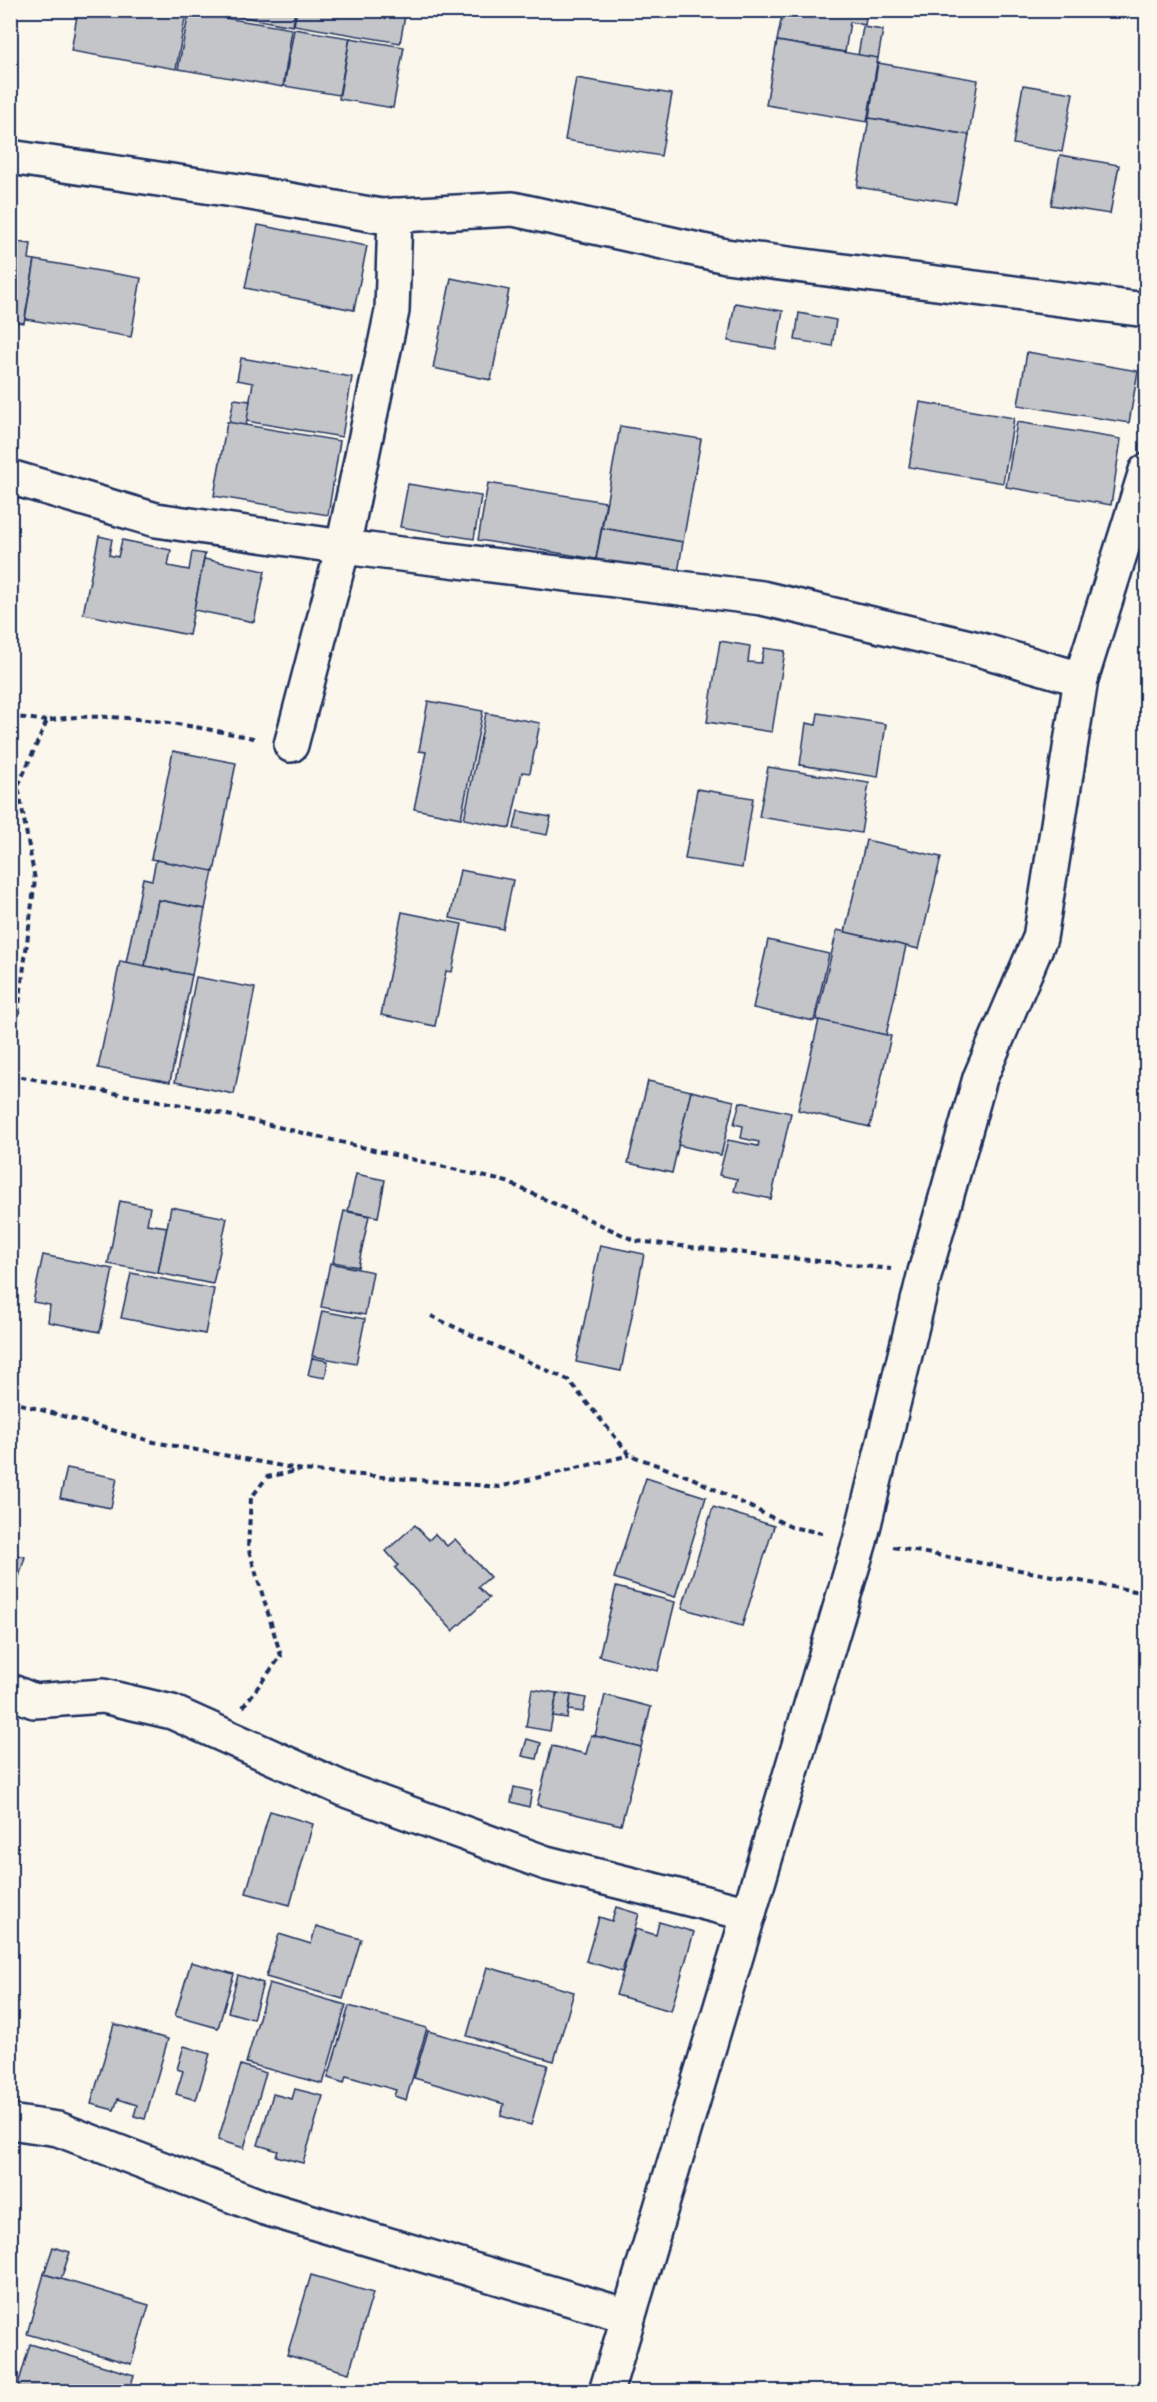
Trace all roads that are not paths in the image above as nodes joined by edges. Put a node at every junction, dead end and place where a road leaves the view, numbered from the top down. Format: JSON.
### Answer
{"nodes":[{"id":1,"x":10,"y":157,"type":"edge"},
{"id":2,"x":395,"y":215,"type":"junction"},
{"id":3,"x":1146,"y":310,"type":"edge"},
{"id":4,"x":1146,"y":471,"type":"edge"},
{"id":5,"x":10,"y":477,"type":"edge"},
{"id":6,"x":343,"y":547,"type":"junction"},
{"id":7,"x":1081,"y":679,"type":"junction"},
{"id":8,"x":291,"y":745,"type":"road end"},
{"id":9,"x":10,"y":1690,"type":"edge"},
{"id":10,"x":749,"y":1914,"type":"junction"},
{"id":11,"x":10,"y":2122,"type":"edge"},
{"id":12,"x":628,"y":2316,"type":"junction"},
{"id":13,"x":606,"y":2391,"type":"edge"}],
"edges":[{"from":1,"to":2,"type":"street"},
{"from":2,"to":3,"type":"street"},
{"from":2,"to":6,"type":"street"},
{"from":4,"to":7,"type":"street"},
{"from":5,"to":6,"type":"street"},
{"from":6,"to":7,"type":"street"},
{"from":6,"to":8,"type":"street"},
{"from":7,"to":10,"type":"street"},
{"from":9,"to":10,"type":"street"},
{"from":10,"to":12,"type":"street"},
{"from":11,"to":12,"type":"street"},
{"from":12,"to":13,"type":"street"}]}
